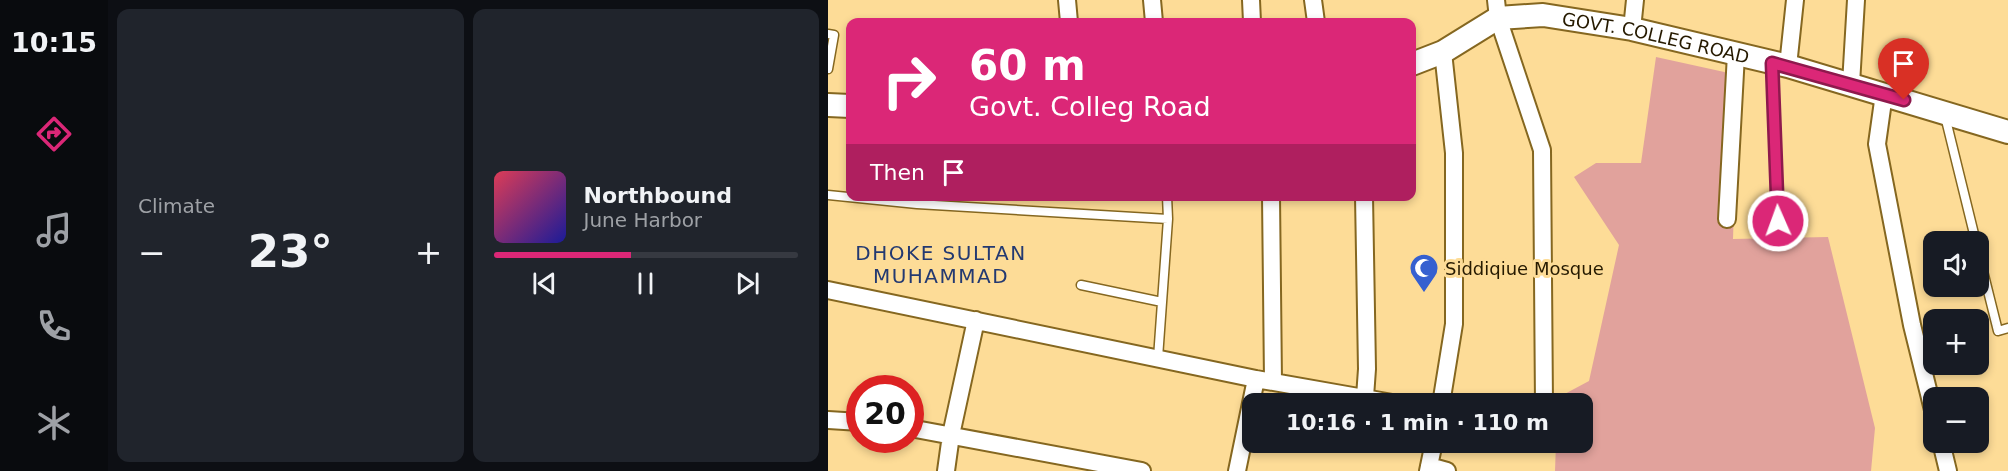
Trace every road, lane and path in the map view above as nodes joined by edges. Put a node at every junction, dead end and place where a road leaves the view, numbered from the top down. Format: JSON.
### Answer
{"nodes":[{"id":1,"x":1067,"y":0,"type":"edge"},
{"id":2,"x":1152,"y":0,"type":"edge"},
{"id":3,"x":1251,"y":0,"type":"edge"},
{"id":4,"x":1313,"y":0,"type":"edge"},
{"id":5,"x":1635,"y":0,"type":"edge"},
{"id":6,"x":1795,"y":0,"type":"edge"},
{"id":7,"x":1856,"y":0,"type":"edge"},
{"id":8,"x":1497,"y":9,"type":"edge"},
{"id":9,"x":1069,"y":18,"type":"edge"},
{"id":10,"x":1154,"y":18,"type":"edge"},
{"id":11,"x":1252,"y":18,"type":"edge"},
{"id":12,"x":1315,"y":18,"type":"edge"},
{"id":13,"x":1632,"y":28,"type":"junction"},
{"id":14,"x":828,"y":34,"type":"edge"},
{"id":15,"x":1443,"y":52,"type":"junction"},
{"id":16,"x":1736,"y":54,"type":"junction"},
{"id":17,"x":1416,"y":62,"type":"edge"},
{"id":18,"x":1780,"y":64,"type":"junction"},
{"id":19,"x":828,"y":69,"type":"edge"},
{"id":20,"x":1851,"y":84,"type":"junction"},
{"id":21,"x":1884,"y":94,"type":"junction"},
{"id":22,"x":828,"y":105,"type":"edge"},
{"id":23,"x":846,"y":106,"type":"edge"},
{"id":24,"x":1944,"y":113,"type":"junction"},
{"id":25,"x":2008,"y":132,"type":"edge"},
{"id":26,"x":828,"y":195,"type":"edge"},
{"id":27,"x":846,"y":197,"type":"edge"},
{"id":28,"x":887,"y":201,"type":"edge"},
{"id":29,"x":1167,"y":201,"type":"edge"},
{"id":30,"x":1271,"y":201,"type":"edge"},
{"id":31,"x":1364,"y":201,"type":"edge"},
{"id":32,"x":1168,"y":219,"type":"junction"},
{"id":33,"x":1727,"y":219,"type":"dead end"},
{"id":34,"x":1778,"y":221,"type":"dead end"},
{"id":35,"x":1973,"y":231,"type":"edge"},
{"id":36,"x":1081,"y":285,"type":"dead end"},
{"id":37,"x":828,"y":290,"type":"edge"},
{"id":38,"x":1989,"y":295,"type":"edge"},
{"id":39,"x":1162,"y":302,"type":"junction"},
{"id":40,"x":976,"y":320,"type":"junction"},
{"id":41,"x":2008,"y":328,"type":"edge"},
{"id":42,"x":1158,"y":358,"type":"junction"},
{"id":43,"x":1265,"y":380,"type":"junction"},
{"id":44,"x":1928,"y":387,"type":"edge"},
{"id":45,"x":1341,"y":393,"type":"edge"},
{"id":46,"x":1365,"y":393,"type":"edge"},
{"id":47,"x":1443,"y":393,"type":"edge"},
{"id":48,"x":1544,"y":393,"type":"edge"},
{"id":49,"x":828,"y":420,"type":"edge"},
{"id":50,"x":846,"y":421,"type":"edge"},
{"id":51,"x":924,"y":430,"type":"edge"},
{"id":52,"x":951,"y":435,"type":"junction"},
{"id":53,"x":1432,"y":453,"type":"edge"},
{"id":54,"x":1944,"y":453,"type":"edge"},
{"id":55,"x":1428,"y":469,"type":"edge"},
{"id":56,"x":946,"y":471,"type":"edge"},
{"id":57,"x":1142,"y":471,"type":"edge"},
{"id":58,"x":1237,"y":471,"type":"edge"},
{"id":59,"x":1447,"y":471,"type":"edge"},
{"id":60,"x":1948,"y":471,"type":"edge"}],
"edges":[{"from":1,"to":9,"type":"street"},
{"from":2,"to":10,"type":"street"},
{"from":3,"to":11,"type":"street"},
{"from":4,"to":12,"type":"street"},
{"from":5,"to":13,"type":"street"},
{"from":6,"to":18,"type":"street"},
{"from":7,"to":20,"type":"street"},
{"from":8,"to":13,"type":"street","name":"GOVT. COLLEG ROAD"},
{"from":8,"to":15,"type":"street","name":"GOVT. COLLEG ROAD"},
{"from":8,"to":48,"type":"street"},
{"from":13,"to":16,"type":"street","name":"GOVT. COLLEG ROAD"},
{"from":14,"to":19,"type":"lane"},
{"from":15,"to":17,"type":"street","name":"GOVT. COLLEG ROAD"},
{"from":15,"to":47,"type":"street"},
{"from":16,"to":18,"type":"street","name":"GOVT. COLLEG ROAD"},
{"from":16,"to":33,"type":"street"},
{"from":18,"to":20,"type":"street","name":"GOVT. COLLEG ROAD"},
{"from":18,"to":34,"type":"lane"},
{"from":20,"to":21,"type":"street","name":"GOVT. COLLEG ROAD"},
{"from":21,"to":24,"type":"street","name":"GOVT. COLLEG ROAD"},
{"from":21,"to":44,"type":"street"},
{"from":22,"to":23,"type":"street"},
{"from":24,"to":25,"type":"street","name":"GOVT. COLLEG ROAD"},
{"from":24,"to":35,"type":"lane"},
{"from":26,"to":27,"type":"lane"},
{"from":28,"to":32,"type":"lane"},
{"from":29,"to":32,"type":"lane"},
{"from":30,"to":43,"type":"street"},
{"from":31,"to":46,"type":"street"},
{"from":32,"to":39,"type":"lane"},
{"from":36,"to":39,"type":"lane"},
{"from":37,"to":40,"type":"street"},
{"from":38,"to":41,"type":"lane"},
{"from":39,"to":42,"type":"lane"},
{"from":40,"to":42,"type":"street"},
{"from":40,"to":52,"type":"street"},
{"from":42,"to":43,"type":"street"},
{"from":43,"to":45,"type":"street"},
{"from":43,"to":58,"type":"street"},
{"from":49,"to":50,"type":"street"},
{"from":51,"to":52,"type":"street"},
{"from":52,"to":56,"type":"street"},
{"from":52,"to":57,"type":"street"},
{"from":53,"to":55,"type":"street"},
{"from":54,"to":60,"type":"street"},
{"from":55,"to":59,"type":"street"}]}
